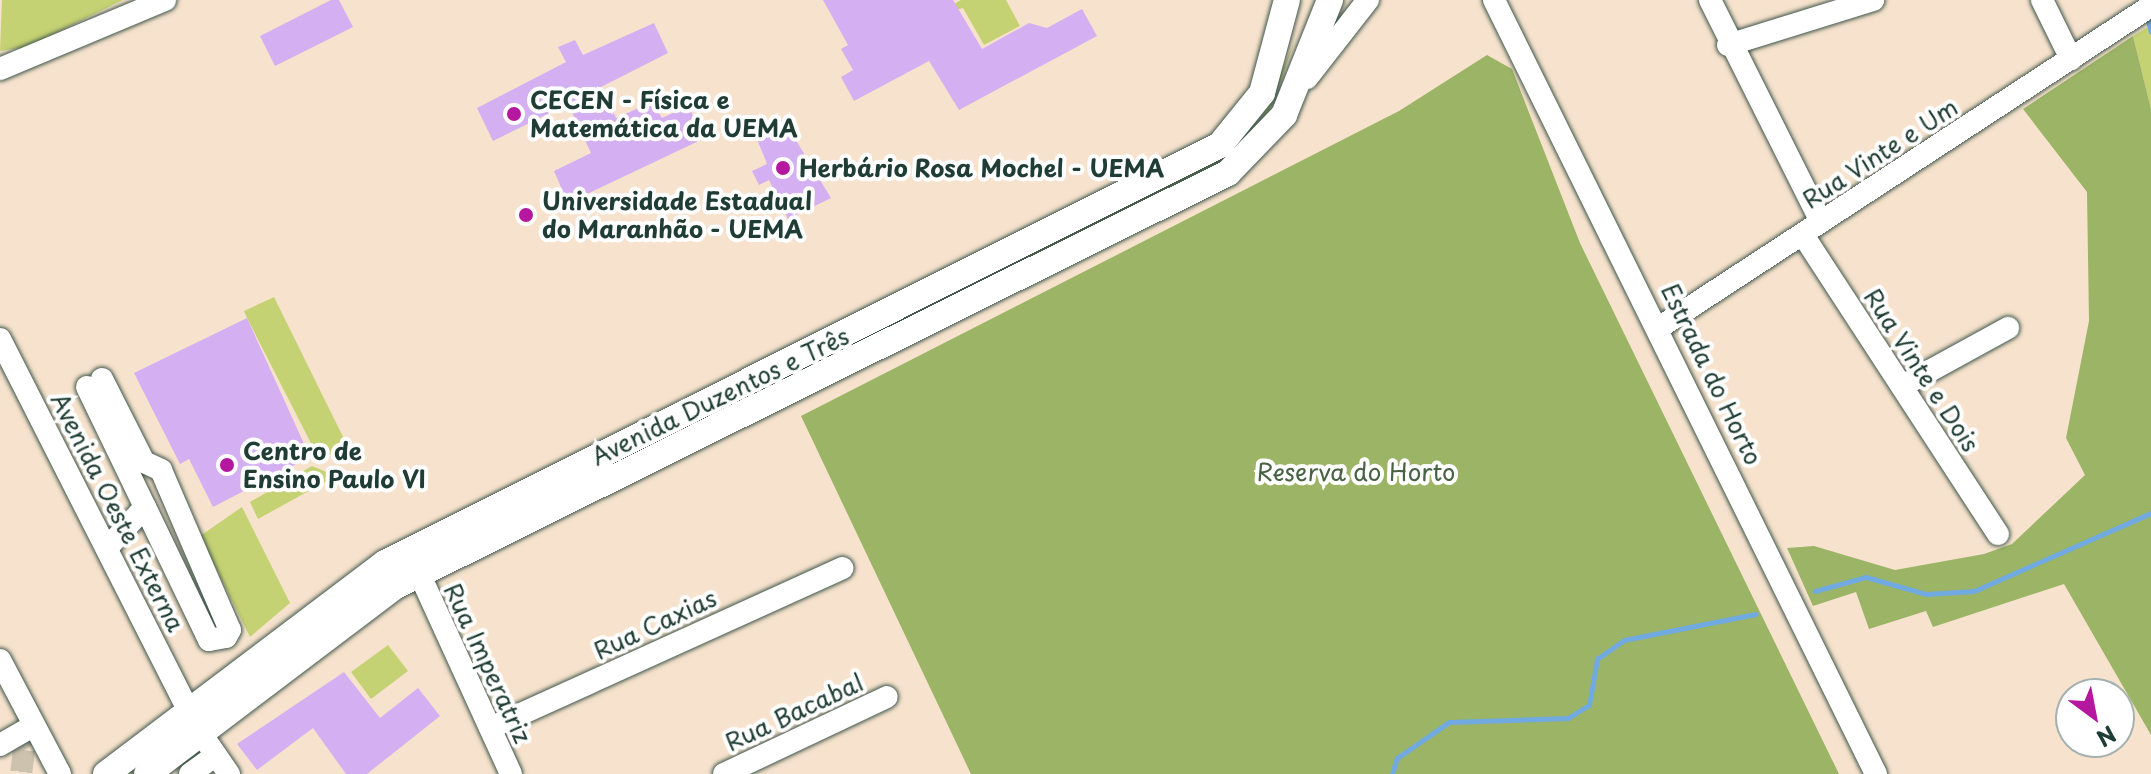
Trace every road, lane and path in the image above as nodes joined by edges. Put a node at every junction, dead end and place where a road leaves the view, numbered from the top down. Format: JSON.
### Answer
{"nodes":[{"id":1,"x":165,"y":0,"type":"edge"},
{"id":2,"x":1287,"y":0,"type":"edge"},
{"id":3,"x":1330,"y":0,"type":"edge"},
{"id":4,"x":1368,"y":0,"type":"edge"},
{"id":5,"x":1494,"y":0,"type":"edge"},
{"id":6,"x":1710,"y":0,"type":"edge"},
{"id":7,"x":1873,"y":0,"type":"edge"},
{"id":8,"x":2042,"y":0,"type":"edge"},
{"id":9,"x":2151,"y":6,"type":"edge"},
{"id":10,"x":1728,"y":45,"type":"junction"},
{"id":11,"x":2071,"y":59,"type":"junction"},
{"id":12,"x":0,"y":69,"type":"edge"},
{"id":13,"x":1289,"y":106,"type":"junction"},
{"id":14,"x":1812,"y":228,"type":"junction"},
{"id":15,"x":1660,"y":327,"type":"junction"},
{"id":16,"x":2008,"y":328,"type":"dead end"},
{"id":17,"x":0,"y":339,"type":"edge"},
{"id":18,"x":1902,"y":386,"type":"junction"},
{"id":19,"x":142,"y":502,"type":"junction"},
{"id":20,"x":176,"y":505,"type":"junction"},
{"id":21,"x":1998,"y":534,"type":"dead end"},
{"id":22,"x":108,"y":547,"type":"junction"},
{"id":23,"x":842,"y":568,"type":"dead end"},
{"id":24,"x":419,"y":573,"type":"junction"},
{"id":25,"x":0,"y":660,"type":"edge"},
{"id":26,"x":887,"y":697,"type":"dead end"},
{"id":27,"x":194,"y":721,"type":"junction"},
{"id":28,"x":34,"y":725,"type":"junction"},
{"id":29,"x":490,"y":728,"type":"junction"},
{"id":30,"x":0,"y":745,"type":"edge"},
{"id":31,"x":177,"y":750,"type":"junction"},
{"id":32,"x":216,"y":755,"type":"junction"},
{"id":33,"x":193,"y":773,"type":"edge"},
{"id":34,"x":60,"y":774,"type":"edge"},
{"id":35,"x":106,"y":774,"type":"edge"},
{"id":36,"x":147,"y":774,"type":"edge"},
{"id":37,"x":229,"y":774,"type":"edge"},
{"id":38,"x":511,"y":774,"type":"edge"},
{"id":39,"x":724,"y":774,"type":"edge"},
{"id":40,"x":1876,"y":774,"type":"edge"}],
"edges":[{"from":1,"to":12,"type":"street"},
{"from":2,"to":27,"type":"main road","name":"Avenida Duzentos e Três"},
{"from":3,"to":13,"type":"main road","name":"Avenida Duzentos e Três"},
{"from":4,"to":13,"type":"street"},
{"from":5,"to":15,"type":"street","name":"Estrada do Horto"},
{"from":6,"to":10,"type":"street","name":"Rua Vinte e Dois"},
{"from":7,"to":10,"type":"street"},
{"from":8,"to":11,"type":"street"},
{"from":9,"to":11,"type":"street","name":"Rua Vinte e Um"},
{"from":10,"to":14,"type":"street","name":"Rua Vinte e Dois"},
{"from":11,"to":14,"type":"street","name":"Rua Vinte e Um"},
{"from":13,"to":24,"type":"main road","name":"Avenida Duzentos e Três"},
{"from":14,"to":15,"type":"street","name":"Rua Vinte e Um"},
{"from":14,"to":18,"type":"street","name":"Rua Vinte e Dois"},
{"from":15,"to":40,"type":"street","name":"Estrada do Horto"},
{"from":16,"to":18,"type":"street"},
{"from":17,"to":22,"type":"street","name":"Avenida Oeste Externa"},
{"from":18,"to":21,"type":"street","name":"Rua Vinte e Dois"},
{"from":19,"to":20,"type":"street"},
{"from":19,"to":20,"type":"street"},
{"from":19,"to":20,"type":"street"},
{"from":19,"to":22,"type":"street"},
{"from":22,"to":27,"type":"street","name":"Avenida Oeste Externa"},
{"from":23,"to":29,"type":"street","name":"Rua Caxias"},
{"from":24,"to":27,"type":"main road","name":"Avenida Duzentos e Três"},
{"from":24,"to":29,"type":"street","name":"Rua Imperatriz"},
{"from":25,"to":28,"type":"street"},
{"from":26,"to":39,"type":"street","name":"Rua Bacabal"},
{"from":27,"to":31,"type":"main road","name":"Avenida Duzentos e Três"},
{"from":27,"to":32,"type":"street","name":"Avenida Oeste Externa"},
{"from":27,"to":35,"type":"main road","name":"Avenida Duzentos e Três"},
{"from":28,"to":30,"type":"street"},
{"from":28,"to":34,"type":"street"},
{"from":29,"to":38,"type":"street","name":"Rua Imperatriz"},
{"from":31,"to":33,"type":"street"},
{"from":31,"to":36,"type":"main road","name":"Avenida Duzentos e Três"},
{"from":32,"to":33,"type":"street"},
{"from":32,"to":37,"type":"street","name":"Avenida Oeste Externa"}]}
